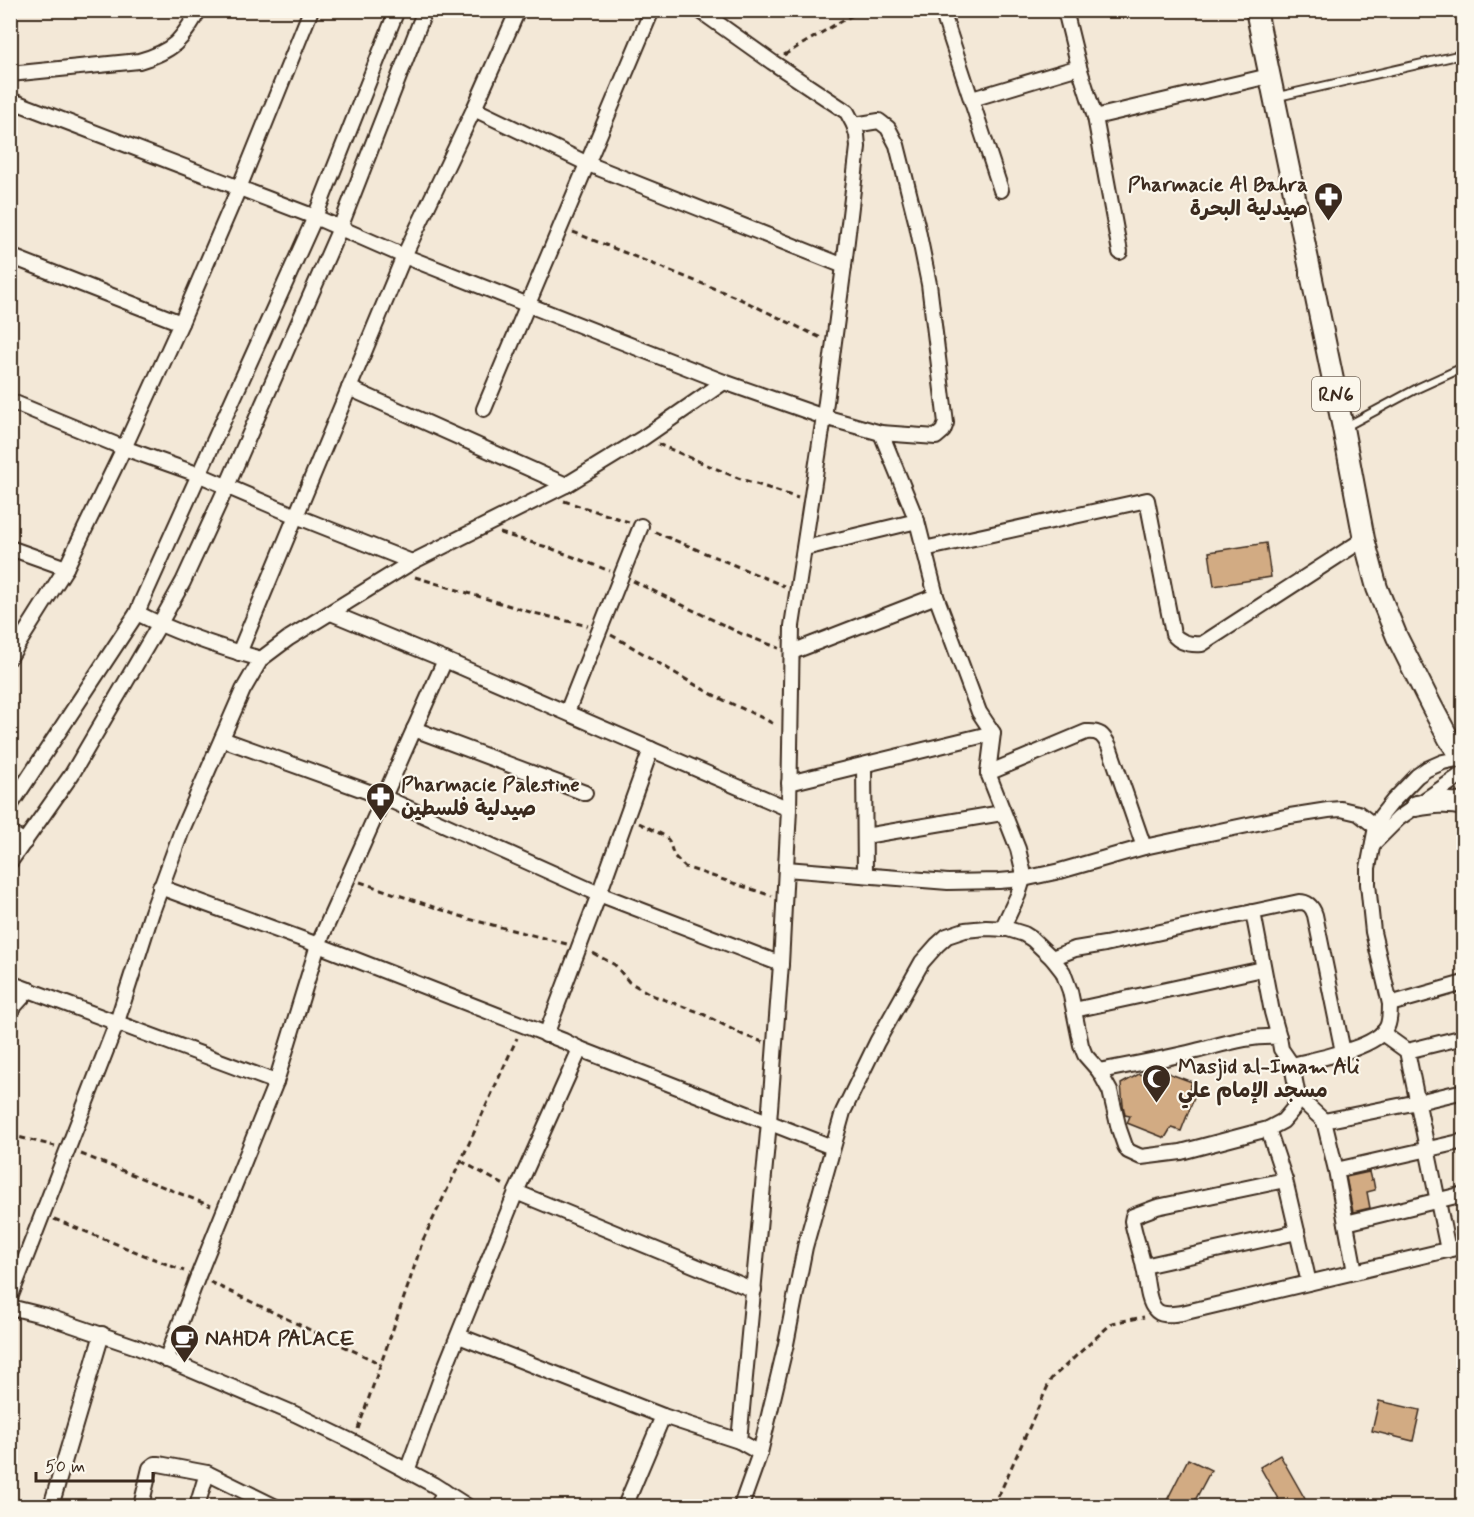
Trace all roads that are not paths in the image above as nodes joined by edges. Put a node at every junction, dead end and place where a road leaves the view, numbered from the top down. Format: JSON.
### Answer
{"nodes":[{"id":1,"x":199,"y":10,"type":"edge"},
{"id":2,"x":311,"y":10,"type":"edge"},
{"id":3,"x":397,"y":10,"type":"edge"},
{"id":4,"x":425,"y":10,"type":"edge"},
{"id":5,"x":518,"y":10,"type":"edge"},
{"id":6,"x":652,"y":10,"type":"edge"},
{"id":7,"x":699,"y":10,"type":"edge"},
{"id":8,"x":1065,"y":10,"type":"edge"},
{"id":9,"x":1256,"y":10,"type":"edge"},
{"id":10,"x":945,"y":20,"type":"dead end"},
{"id":11,"x":1464,"y":54,"type":"edge"},
{"id":12,"x":1079,"y":67,"type":"junction"},
{"id":13,"x":10,"y":74,"type":"edge"},
{"id":14,"x":1269,"y":76,"type":"junction"},
{"id":15,"x":1274,"y":98,"type":"junction"},
{"id":16,"x":972,"y":99,"type":"junction"},
{"id":17,"x":10,"y":100,"type":"edge"},
{"id":18,"x":474,"y":109,"type":"junction"},
{"id":19,"x":1095,"y":117,"type":"junction"},
{"id":20,"x":854,"y":125,"type":"junction"},
{"id":21,"x":588,"y":164,"type":"junction"},
{"id":22,"x":239,"y":188,"type":"junction"},
{"id":23,"x":1000,"y":190,"type":"dead end"},
{"id":24,"x":315,"y":218,"type":"junction"},
{"id":25,"x":340,"y":228,"type":"junction"},
{"id":26,"x":1120,"y":252,"type":"dead end"},
{"id":27,"x":10,"y":256,"type":"edge"},
{"id":28,"x":404,"y":256,"type":"junction"},
{"id":29,"x":844,"y":266,"type":"junction"},
{"id":30,"x":528,"y":304,"type":"junction"},
{"id":31,"x":181,"y":323,"type":"junction"},
{"id":32,"x":1464,"y":367,"type":"edge"},
{"id":33,"x":724,"y":382,"type":"junction"},
{"id":34,"x":349,"y":388,"type":"junction"},
{"id":35,"x":10,"y":401,"type":"edge"},
{"id":36,"x":484,"y":409,"type":"dead end"},
{"id":37,"x":824,"y":417,"type":"junction"},
{"id":38,"x":1343,"y":429,"type":"junction"},
{"id":39,"x":881,"y":433,"type":"junction"},
{"id":40,"x":124,"y":448,"type":"junction"},
{"id":41,"x":200,"y":476,"type":"junction"},
{"id":42,"x":566,"y":485,"type":"junction"},
{"id":43,"x":227,"y":486,"type":"junction"},
{"id":44,"x":296,"y":516,"type":"junction"},
{"id":45,"x":917,"y":521,"type":"junction"},
{"id":46,"x":641,"y":526,"type":"road end"},
{"id":47,"x":1364,"y":539,"type":"junction"},
{"id":48,"x":10,"y":548,"type":"edge"},
{"id":49,"x":805,"y":548,"type":"junction"},
{"id":50,"x":924,"y":549,"type":"junction"},
{"id":51,"x":412,"y":562,"type":"junction"},
{"id":52,"x":66,"y":568,"type":"junction"},
{"id":53,"x":936,"y":596,"type":"junction"},
{"id":54,"x":331,"y":612,"type":"junction"},
{"id":55,"x":137,"y":613,"type":"junction"},
{"id":56,"x":159,"y":624,"type":"junction"},
{"id":57,"x":792,"y":652,"type":"junction"},
{"id":58,"x":239,"y":653,"type":"junction"},
{"id":59,"x":10,"y":657,"type":"edge"},
{"id":60,"x":261,"y":659,"type":"junction"},
{"id":61,"x":445,"y":660,"type":"junction"},
{"id":62,"x":567,"y":712,"type":"junction"},
{"id":63,"x":414,"y":729,"type":"junction"},
{"id":64,"x":993,"y":733,"type":"junction"},
{"id":65,"x":222,"y":739,"type":"junction"},
{"id":66,"x":651,"y":749,"type":"junction"},
{"id":67,"x":1463,"y":763,"type":"edge"},
{"id":68,"x":864,"y":765,"type":"junction"},
{"id":69,"x":988,"y":773,"type":"junction"},
{"id":70,"x":789,"y":783,"type":"junction"},
{"id":71,"x":585,"y":793,"type":"dead end"},
{"id":72,"x":383,"y":797,"type":"junction"},
{"id":73,"x":1464,"y":805,"type":"edge"},
{"id":74,"x":10,"y":806,"type":"edge"},
{"id":75,"x":1416,"y":806,"type":"junction"},
{"id":76,"x":789,"y":809,"type":"junction"},
{"id":77,"x":1002,"y":813,"type":"junction"},
{"id":78,"x":1376,"y":827,"type":"junction"},
{"id":79,"x":10,"y":833,"type":"edge"},
{"id":80,"x":865,"y":836,"type":"junction"},
{"id":81,"x":25,"y":842,"type":"junction"},
{"id":82,"x":1373,"y":844,"type":"junction"},
{"id":83,"x":1144,"y":847,"type":"junction"},
{"id":84,"x":10,"y":862,"type":"edge"},
{"id":85,"x":786,"y":869,"type":"junction"},
{"id":86,"x":865,"y":875,"type":"junction"},
{"id":87,"x":1023,"y":879,"type":"junction"},
{"id":88,"x":160,"y":887,"type":"junction"},
{"id":89,"x":599,"y":894,"type":"junction"},
{"id":90,"x":1253,"y":912,"type":"junction"},
{"id":91,"x":1002,"y":929,"type":"junction"},
{"id":92,"x":318,"y":945,"type":"junction"},
{"id":93,"x":1052,"y":958,"type":"junction"},
{"id":94,"x":781,"y":964,"type":"junction"},
{"id":95,"x":1263,"y":969,"type":"junction"},
{"id":96,"x":10,"y":983,"type":"edge"},
{"id":97,"x":1464,"y":983,"type":"edge"},
{"id":98,"x":29,"y":990,"type":"junction"},
{"id":99,"x":1390,"y":1004,"type":"junction"},
{"id":100,"x":1074,"y":1010,"type":"junction"},
{"id":101,"x":10,"y":1011,"type":"edge"},
{"id":102,"x":117,"y":1022,"type":"junction"},
{"id":103,"x":1382,"y":1033,"type":"junction"},
{"id":104,"x":546,"y":1035,"type":"junction"},
{"id":105,"x":1464,"y":1036,"type":"edge"},
{"id":106,"x":1279,"y":1037,"type":"junction"},
{"id":107,"x":580,"y":1049,"type":"junction"},
{"id":108,"x":1407,"y":1051,"type":"junction"},
{"id":109,"x":1343,"y":1052,"type":"junction"},
{"id":110,"x":1292,"y":1065,"type":"junction"},
{"id":111,"x":1099,"y":1071,"type":"junction"},
{"id":112,"x":276,"y":1082,"type":"junction"},
{"id":113,"x":1464,"y":1091,"type":"edge"},
{"id":114,"x":1298,"y":1097,"type":"junction"},
{"id":115,"x":1418,"y":1102,"type":"junction"},
{"id":116,"x":1324,"y":1121,"type":"junction"},
{"id":117,"x":770,"y":1122,"type":"junction"},
{"id":118,"x":1268,"y":1129,"type":"junction"},
{"id":119,"x":1464,"y":1141,"type":"edge"},
{"id":120,"x":832,"y":1147,"type":"junction"},
{"id":121,"x":1428,"y":1150,"type":"junction"},
{"id":122,"x":1336,"y":1170,"type":"junction"},
{"id":123,"x":1285,"y":1179,"type":"junction"},
{"id":124,"x":516,"y":1192,"type":"junction"},
{"id":125,"x":1464,"y":1194,"type":"edge"},
{"id":126,"x":1438,"y":1200,"type":"junction"},
{"id":127,"x":1346,"y":1223,"type":"junction"},
{"id":128,"x":1297,"y":1232,"type":"junction"},
{"id":129,"x":1464,"y":1246,"type":"edge"},
{"id":130,"x":1448,"y":1250,"type":"junction"},
{"id":131,"x":1144,"y":1266,"type":"junction"},
{"id":132,"x":1355,"y":1272,"type":"junction"},
{"id":133,"x":1309,"y":1283,"type":"junction"},
{"id":134,"x":754,"y":1290,"type":"junction"},
{"id":135,"x":10,"y":1298,"type":"edge"},
{"id":136,"x":10,"y":1307,"type":"edge"},
{"id":137,"x":102,"y":1334,"type":"junction"},
{"id":138,"x":459,"y":1336,"type":"junction"},
{"id":139,"x":166,"y":1360,"type":"junction"},
{"id":140,"x":663,"y":1416,"type":"junction"},
{"id":141,"x":739,"y":1441,"type":"junction"},
{"id":142,"x":760,"y":1453,"type":"junction"},
{"id":143,"x":407,"y":1472,"type":"junction"},
{"id":144,"x":207,"y":1473,"type":"junction"},
{"id":145,"x":444,"y":1491,"type":"junction"},
{"id":146,"x":51,"y":1506,"type":"edge"},
{"id":147,"x":141,"y":1506,"type":"edge"},
{"id":148,"x":197,"y":1506,"type":"edge"},
{"id":149,"x":274,"y":1506,"type":"edge"},
{"id":150,"x":438,"y":1506,"type":"edge"},
{"id":151,"x":467,"y":1506,"type":"edge"},
{"id":152,"x":625,"y":1506,"type":"edge"},
{"id":153,"x":741,"y":1506,"type":"edge"}],
"edges":[{"from":1,"to":13,"type":"street"},
{"from":2,"to":22,"type":"street"},
{"from":3,"to":24,"type":"street"},
{"from":4,"to":25,"type":"street"},
{"from":5,"to":18,"type":"street"},
{"from":6,"to":21,"type":"street"},
{"from":7,"to":20,"type":"street"},
{"from":8,"to":12,"type":"street"},
{"from":9,"to":14,"type":"main road","number":"RN6"},
{"from":10,"to":16,"type":"street"},
{"from":11,"to":15,"type":"lane"},
{"from":12,"to":16,"type":"street"},
{"from":12,"to":19,"type":"street"},
{"from":14,"to":15,"type":"main road","number":"RN6"},
{"from":14,"to":19,"type":"street"},
{"from":15,"to":38,"type":"main road","number":"RN6"},
{"from":16,"to":23,"type":"street"},
{"from":17,"to":22,"type":"street"},
{"from":18,"to":21,"type":"street"},
{"from":18,"to":28,"type":"street"},
{"from":19,"to":26,"type":"street"},
{"from":20,"to":29,"type":"street"},
{"from":20,"to":39,"type":"street"},
{"from":21,"to":29,"type":"street"},
{"from":21,"to":30,"type":"street"},
{"from":22,"to":24,"type":"street"},
{"from":22,"to":31,"type":"street"},
{"from":24,"to":25,"type":"street"},
{"from":24,"to":41,"type":"street"},
{"from":25,"to":28,"type":"street"},
{"from":25,"to":43,"type":"street"},
{"from":27,"to":31,"type":"street"},
{"from":28,"to":30,"type":"street"},
{"from":28,"to":34,"type":"street"},
{"from":29,"to":37,"type":"street"},
{"from":30,"to":33,"type":"street"},
{"from":30,"to":36,"type":"street"},
{"from":31,"to":40,"type":"street"},
{"from":32,"to":38,"type":"lane"},
{"from":33,"to":37,"type":"street"},
{"from":33,"to":42,"type":"street"},
{"from":34,"to":42,"type":"street"},
{"from":34,"to":44,"type":"street"},
{"from":35,"to":40,"type":"street"},
{"from":37,"to":39,"type":"street"},
{"from":37,"to":49,"type":"street"},
{"from":38,"to":47,"type":"main road","number":"RN6"},
{"from":39,"to":45,"type":"street"},
{"from":40,"to":41,"type":"street"},
{"from":40,"to":52,"type":"street"},
{"from":41,"to":43,"type":"street"},
{"from":41,"to":55,"type":"street"},
{"from":42,"to":51,"type":"street"},
{"from":43,"to":44,"type":"street"},
{"from":43,"to":56,"type":"street"},
{"from":44,"to":51,"type":"street"},
{"from":44,"to":58,"type":"street"},
{"from":45,"to":49,"type":"street"},
{"from":45,"to":50,"type":"street"},
{"from":46,"to":62,"type":"street"},
{"from":47,"to":50,"type":"street"},
{"from":47,"to":67,"type":"main road","number":"RN6"},
{"from":48,"to":52,"type":"street"},
{"from":49,"to":57,"type":"street"},
{"from":50,"to":53,"type":"street"},
{"from":51,"to":54,"type":"street"},
{"from":52,"to":59,"type":"street"},
{"from":53,"to":57,"type":"street"},
{"from":53,"to":64,"type":"street"},
{"from":54,"to":60,"type":"street"},
{"from":54,"to":61,"type":"street"},
{"from":55,"to":56,"type":"street"},
{"from":55,"to":74,"type":"street"},
{"from":56,"to":58,"type":"street"},
{"from":56,"to":81,"type":"street"},
{"from":57,"to":70,"type":"street"},
{"from":58,"to":60,"type":"street"},
{"from":60,"to":65,"type":"street"},
{"from":61,"to":62,"type":"street"},
{"from":61,"to":63,"type":"street"},
{"from":62,"to":66,"type":"street"},
{"from":63,"to":71,"type":"street"},
{"from":63,"to":72,"type":"street"},
{"from":64,"to":68,"type":"street"},
{"from":64,"to":69,"type":"street"},
{"from":65,"to":72,"type":"street"},
{"from":65,"to":88,"type":"street"},
{"from":66,"to":76,"type":"street"},
{"from":66,"to":89,"type":"street"},
{"from":67,"to":75,"type":"street"},
{"from":67,"to":78,"type":"street"},
{"from":68,"to":70,"type":"street"},
{"from":68,"to":80,"type":"street"},
{"from":69,"to":77,"type":"street"},
{"from":69,"to":83,"type":"street"},
{"from":70,"to":76,"type":"street"},
{"from":72,"to":89,"type":"street"},
{"from":72,"to":92,"type":"street"},
{"from":73,"to":75,"type":"main road"},
{"from":75,"to":82,"type":"street"},
{"from":76,"to":85,"type":"street"},
{"from":77,"to":80,"type":"street"},
{"from":77,"to":87,"type":"street"},
{"from":78,"to":82,"type":"street"},
{"from":78,"to":83,"type":"street"},
{"from":79,"to":81,"type":"street"},
{"from":80,"to":86,"type":"street"},
{"from":81,"to":84,"type":"street"},
{"from":82,"to":99,"type":"street"},
{"from":83,"to":87,"type":"street"},
{"from":85,"to":86,"type":"street"},
{"from":85,"to":94,"type":"street"},
{"from":86,"to":87,"type":"street"},
{"from":87,"to":91,"type":"street"},
{"from":88,"to":92,"type":"street"},
{"from":88,"to":102,"type":"street"},
{"from":89,"to":94,"type":"street"},
{"from":89,"to":104,"type":"street"},
{"from":90,"to":93,"type":"street"},
{"from":90,"to":95,"type":"street"},
{"from":90,"to":109,"type":"street"},
{"from":91,"to":93,"type":"street"},
{"from":91,"to":120,"type":"street"},
{"from":92,"to":104,"type":"street"},
{"from":92,"to":112,"type":"street"},
{"from":93,"to":100,"type":"street"},
{"from":94,"to":117,"type":"street"},
{"from":95,"to":100,"type":"street"},
{"from":95,"to":106,"type":"street"},
{"from":96,"to":98,"type":"street"},
{"from":97,"to":99,"type":"street"},
{"from":98,"to":101,"type":"street"},
{"from":98,"to":102,"type":"street"},
{"from":99,"to":103,"type":"street"},
{"from":100,"to":111,"type":"street"},
{"from":102,"to":112,"type":"street"},
{"from":102,"to":135,"type":"street"},
{"from":103,"to":108,"type":"street"},
{"from":103,"to":109,"type":"street"},
{"from":104,"to":107,"type":"street"},
{"from":105,"to":108,"type":"street"},
{"from":106,"to":110,"type":"street"},
{"from":106,"to":111,"type":"street"},
{"from":107,"to":117,"type":"street"},
{"from":107,"to":124,"type":"street"},
{"from":108,"to":115,"type":"street"},
{"from":109,"to":110,"type":"street"},
{"from":110,"to":114,"type":"street"},
{"from":111,"to":118,"type":"street"},
{"from":112,"to":139,"type":"street"},
{"from":113,"to":115,"type":"street"},
{"from":114,"to":116,"type":"street"},
{"from":114,"to":118,"type":"street"},
{"from":115,"to":116,"type":"street"},
{"from":115,"to":121,"type":"street"},
{"from":116,"to":122,"type":"street"},
{"from":117,"to":120,"type":"street"},
{"from":117,"to":134,"type":"street"},
{"from":118,"to":123,"type":"street"},
{"from":119,"to":121,"type":"street"},
{"from":120,"to":142,"type":"street"},
{"from":121,"to":122,"type":"street"},
{"from":121,"to":126,"type":"street"},
{"from":122,"to":127,"type":"street"},
{"from":123,"to":128,"type":"street"},
{"from":123,"to":131,"type":"street"},
{"from":124,"to":134,"type":"street"},
{"from":124,"to":138,"type":"street"},
{"from":125,"to":126,"type":"street"},
{"from":126,"to":127,"type":"street"},
{"from":126,"to":130,"type":"street"},
{"from":127,"to":132,"type":"street"},
{"from":128,"to":131,"type":"street"},
{"from":128,"to":133,"type":"street"},
{"from":129,"to":130,"type":"street"},
{"from":130,"to":132,"type":"street"},
{"from":131,"to":133,"type":"street"},
{"from":132,"to":133,"type":"street"},
{"from":134,"to":141,"type":"street"},
{"from":136,"to":137,"type":"street"},
{"from":137,"to":139,"type":"street"},
{"from":137,"to":146,"type":"street"},
{"from":138,"to":140,"type":"street"},
{"from":138,"to":143,"type":"street"},
{"from":139,"to":143,"type":"street"},
{"from":140,"to":141,"type":"street"},
{"from":140,"to":152,"type":"street"},
{"from":141,"to":142,"type":"street"},
{"from":142,"to":153,"type":"street"},
{"from":143,"to":145,"type":"street"},
{"from":144,"to":147,"type":"street"},
{"from":144,"to":148,"type":"street"},
{"from":144,"to":149,"type":"street"},
{"from":145,"to":150,"type":"street"},
{"from":145,"to":151,"type":"street"}]}
